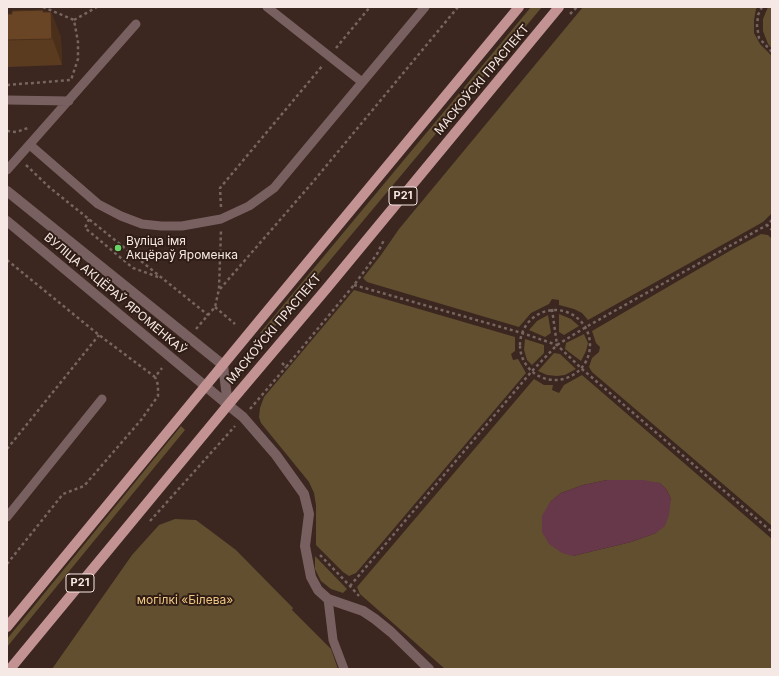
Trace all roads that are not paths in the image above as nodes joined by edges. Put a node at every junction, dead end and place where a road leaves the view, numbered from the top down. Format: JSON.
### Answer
{"nodes":[{"id":1,"x":267,"y":7,"type":"edge"},
{"id":2,"x":425,"y":7,"type":"edge"},
{"id":3,"x":519,"y":7,"type":"edge"},
{"id":4,"x":559,"y":7,"type":"edge"},
{"id":5,"x":136,"y":24,"type":"dead end"},
{"id":6,"x":362,"y":82,"type":"junction"},
{"id":7,"x":7,"y":100,"type":"edge"},
{"id":8,"x":69,"y":100,"type":"junction"},
{"id":9,"x":30,"y":145,"type":"junction"},
{"id":10,"x":7,"y":170,"type":"edge"},
{"id":11,"x":7,"y":191,"type":"edge"},
{"id":12,"x":7,"y":221,"type":"edge"},
{"id":13,"x":223,"y":365,"type":"junction"},
{"id":14,"x":206,"y":386,"type":"junction"},
{"id":15,"x":102,"y":399,"type":"dead end"},
{"id":16,"x":228,"y":404,"type":"junction"},
{"id":17,"x":7,"y":517,"type":"edge"},
{"id":18,"x":328,"y":599,"type":"junction"},
{"id":19,"x":7,"y":627,"type":"edge"},
{"id":20,"x":10,"y":669,"type":"edge"},
{"id":21,"x":344,"y":669,"type":"edge"},
{"id":22,"x":429,"y":669,"type":"edge"}],
"edges":[{"from":1,"to":6,"type":"lane"},
{"from":2,"to":6,"type":"lane"},
{"from":3,"to":13,"type":"main road","name":"МАСКОЎСКІ ПРАСПЕКТ","number":"Р21"},
{"from":4,"to":16,"type":"main road","name":"МАСКОЎСКІ ПРАСПЕКТ","number":"Р21"},
{"from":5,"to":8,"type":"lane"},
{"from":6,"to":9,"type":"lane"},
{"from":7,"to":8,"type":"lane"},
{"from":8,"to":9,"type":"lane"},
{"from":9,"to":10,"type":"lane"},
{"from":11,"to":13,"type":"street","name":"ВУЛІЦА АКЦЁРАЎ ЯРОМЕНКАЎ"},
{"from":12,"to":14,"type":"street","name":"ВУЛІЦА АКЦЁРАЎ ЯРОМЕНКАЎ"},
{"from":13,"to":14,"type":"main road","name":"МАСКОЎСКІ ПРАСПЕКТ","number":"Р21"},
{"from":13,"to":16,"type":"street"},
{"from":14,"to":16,"type":"street","name":"ВУЛІЦА АКЦЁРАЎ ЯРОМЕНКАЎ"},
{"from":14,"to":19,"type":"main road","name":"МАСКОЎСКІ ПРАСПЕКТ","number":"Р21"},
{"from":15,"to":17,"type":"lane"},
{"from":16,"to":18,"type":"street","name":"ВУЛІЦА АКЦЁРАЎ ЯРОМЕНКАЎ"},
{"from":16,"to":20,"type":"main road","name":"МАСКОЎСКІ ПРАСПЕКТ","number":"Р21"},
{"from":18,"to":21,"type":"lane"},
{"from":18,"to":22,"type":"street"}]}
